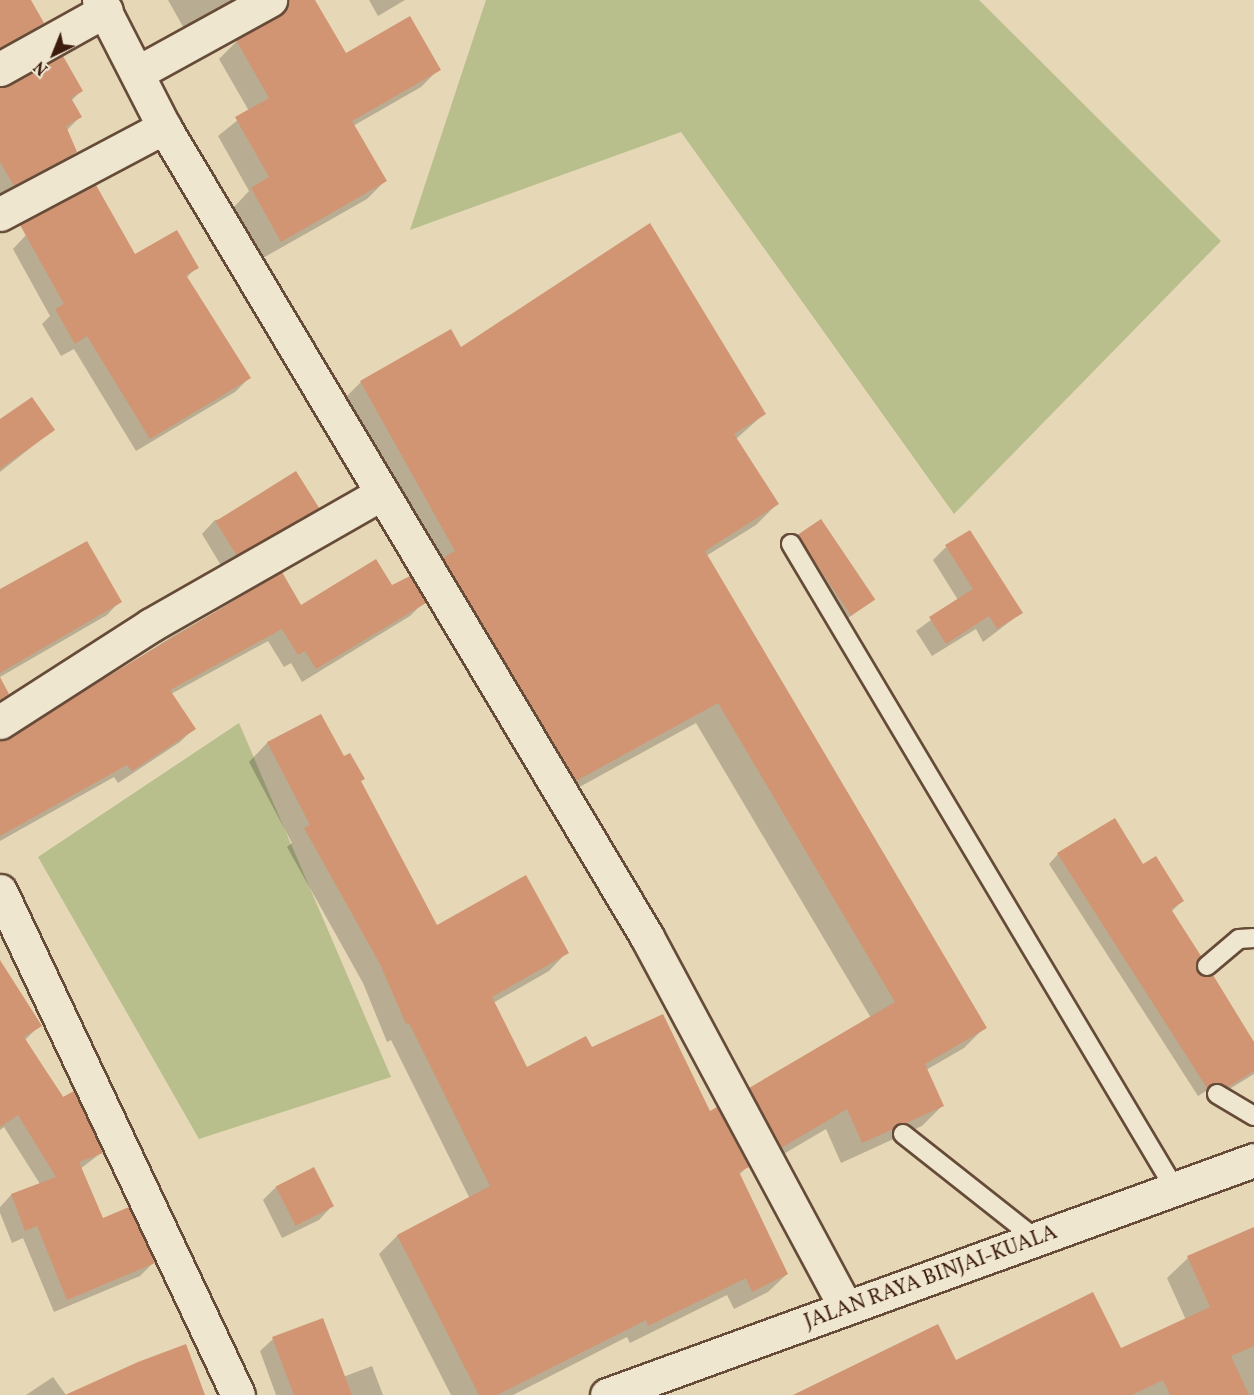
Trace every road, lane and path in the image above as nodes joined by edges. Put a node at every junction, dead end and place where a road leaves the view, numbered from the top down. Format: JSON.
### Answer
{"nodes":[{"id":1,"x":270,"y":0,"type":"edge"},
{"id":2,"x":102,"y":5,"type":"edge"},
{"id":3,"x":0,"y":69,"type":"edge"},
{"id":4,"x":137,"y":73,"type":"junction"},
{"id":5,"x":164,"y":127,"type":"junction"},
{"id":6,"x":0,"y":214,"type":"edge"},
{"id":7,"x":382,"y":493,"type":"junction"},
{"id":8,"x":791,"y":544,"type":"dead end"},
{"id":9,"x":0,"y":722,"type":"edge"},
{"id":10,"x":0,"y":891,"type":"edge"},
{"id":11,"x":1254,"y":938,"type":"edge"},
{"id":12,"x":1207,"y":966,"type":"dead end"},
{"id":13,"x":1217,"y":1094,"type":"dead end"},
{"id":14,"x":1254,"y":1116,"type":"edge"},
{"id":15,"x":903,"y":1134,"type":"dead end"},
{"id":16,"x":1254,"y":1160,"type":"edge"},
{"id":17,"x":1175,"y":1189,"type":"junction"},
{"id":18,"x":1036,"y":1239,"type":"junction"},
{"id":19,"x":846,"y":1308,"type":"junction"},
{"id":20,"x":238,"y":1395,"type":"edge"},
{"id":21,"x":607,"y":1395,"type":"edge"}],
"edges":[{"from":1,"to":4,"type":"street"},
{"from":2,"to":3,"type":"street"},
{"from":2,"to":4,"type":"street"},
{"from":4,"to":5,"type":"street"},
{"from":5,"to":6,"type":"street"},
{"from":5,"to":7,"type":"street"},
{"from":7,"to":9,"type":"street"},
{"from":7,"to":19,"type":"street"},
{"from":8,"to":17,"type":"lane"},
{"from":10,"to":20,"type":"street"},
{"from":11,"to":12,"type":"lane"},
{"from":13,"to":14,"type":"lane"},
{"from":15,"to":18,"type":"lane"},
{"from":16,"to":17,"type":"street","name":"JALAN RAYA BINJAI-KUALA"},
{"from":17,"to":18,"type":"street","name":"JALAN RAYA BINJAI-KUALA"},
{"from":18,"to":19,"type":"street","name":"JALAN RAYA BINJAI-KUALA"},
{"from":19,"to":21,"type":"street","name":"JALAN RAYA BINJAI-KUALA"}]}
